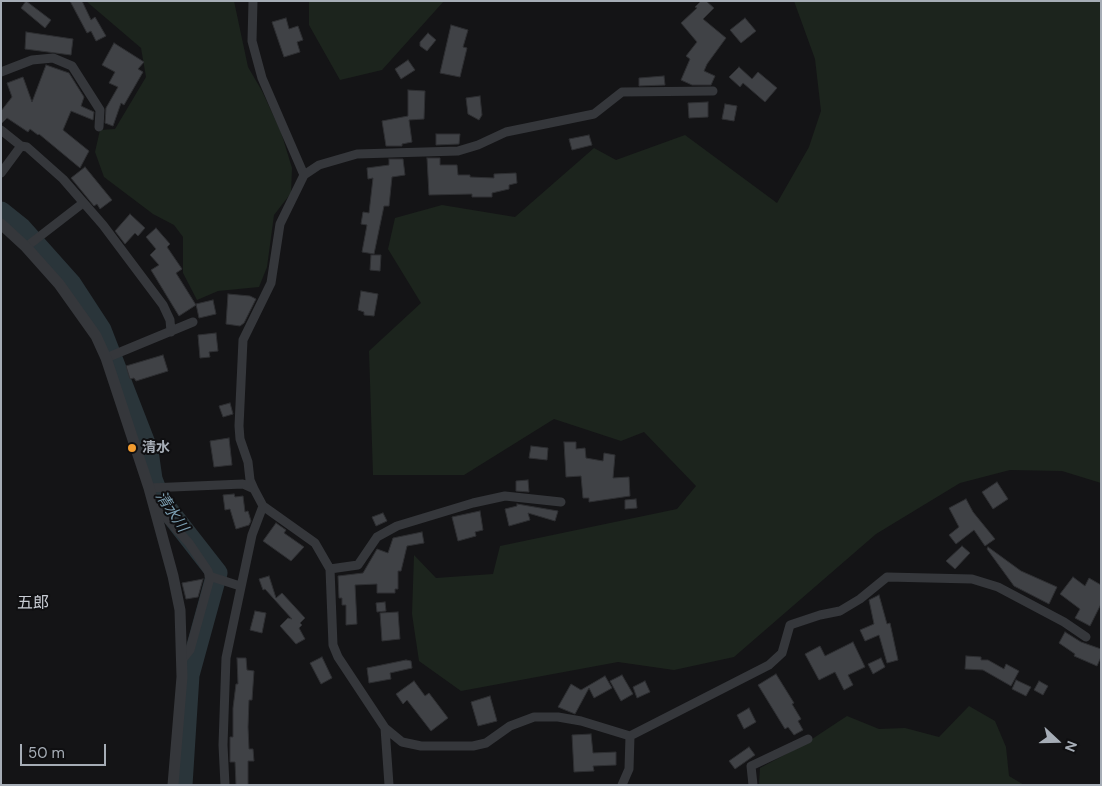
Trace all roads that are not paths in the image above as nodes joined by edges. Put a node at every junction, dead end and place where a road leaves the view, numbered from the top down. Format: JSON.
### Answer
{"nodes":[{"id":1,"x":253,"y":1,"type":"edge"},
{"id":2,"x":1,"y":72,"type":"edge"},
{"id":3,"x":713,"y":91,"type":"dead end"},
{"id":4,"x":98,"y":127,"type":"dead end"},
{"id":5,"x":1,"y":130,"type":"edge"},
{"id":6,"x":21,"y":146,"type":"junction"},
{"id":7,"x":1,"y":172,"type":"edge"},
{"id":8,"x":304,"y":175,"type":"junction"},
{"id":9,"x":83,"y":202,"type":"junction"},
{"id":10,"x":1,"y":224,"type":"edge"},
{"id":11,"x":26,"y":247,"type":"junction"},
{"id":12,"x":193,"y":322,"type":"dead end"},
{"id":13,"x":171,"y":332,"type":"junction"},
{"id":14,"x":106,"y":358,"type":"junction"},
{"id":15,"x":149,"y":488,"type":"junction"},
{"id":16,"x":254,"y":489,"type":"junction"},
{"id":17,"x":561,"y":502,"type":"dead end"},
{"id":18,"x":263,"y":506,"type":"junction"},
{"id":19,"x":155,"y":509,"type":"junction"},
{"id":20,"x":330,"y":569,"type":"junction"},
{"id":21,"x":209,"y":576,"type":"junction"},
{"id":22,"x":240,"y":586,"type":"junction"},
{"id":23,"x":1086,"y":637,"type":"dead end"},
{"id":24,"x":182,"y":660,"type":"junction"},
{"id":25,"x":385,"y":728,"type":"junction"},
{"id":26,"x":630,"y":736,"type":"junction"},
{"id":27,"x":808,"y":738,"type":"dead end"},
{"id":28,"x":173,"y":785,"type":"edge"},
{"id":29,"x":225,"y":785,"type":"edge"},
{"id":30,"x":388,"y":785,"type":"edge"},
{"id":31,"x":622,"y":785,"type":"edge"},
{"id":32,"x":753,"y":785,"type":"edge"}],
"edges":[{"from":1,"to":8,"type":"street"},
{"from":2,"to":4,"type":"street"},
{"from":3,"to":8,"type":"street"},
{"from":5,"to":6,"type":"street"},
{"from":6,"to":7,"type":"street"},
{"from":6,"to":9,"type":"street"},
{"from":8,"to":16,"type":"street"},
{"from":9,"to":11,"type":"street"},
{"from":9,"to":13,"type":"street"},
{"from":10,"to":11,"type":"street"},
{"from":11,"to":14,"type":"street"},
{"from":12,"to":13,"type":"street"},
{"from":13,"to":14,"type":"street"},
{"from":14,"to":15,"type":"street"},
{"from":15,"to":16,"type":"street"},
{"from":15,"to":19,"type":"street"},
{"from":16,"to":18,"type":"street"},
{"from":17,"to":20,"type":"street"},
{"from":18,"to":20,"type":"street"},
{"from":18,"to":22,"type":"street"},
{"from":19,"to":21,"type":"street"},
{"from":19,"to":24,"type":"street"},
{"from":20,"to":25,"type":"street"},
{"from":21,"to":22,"type":"street"},
{"from":21,"to":24,"type":"street"},
{"from":22,"to":29,"type":"street"},
{"from":23,"to":26,"type":"street"},
{"from":24,"to":28,"type":"street"},
{"from":25,"to":26,"type":"street"},
{"from":25,"to":30,"type":"street"},
{"from":26,"to":31,"type":"street"},
{"from":27,"to":32,"type":"street"}]}
